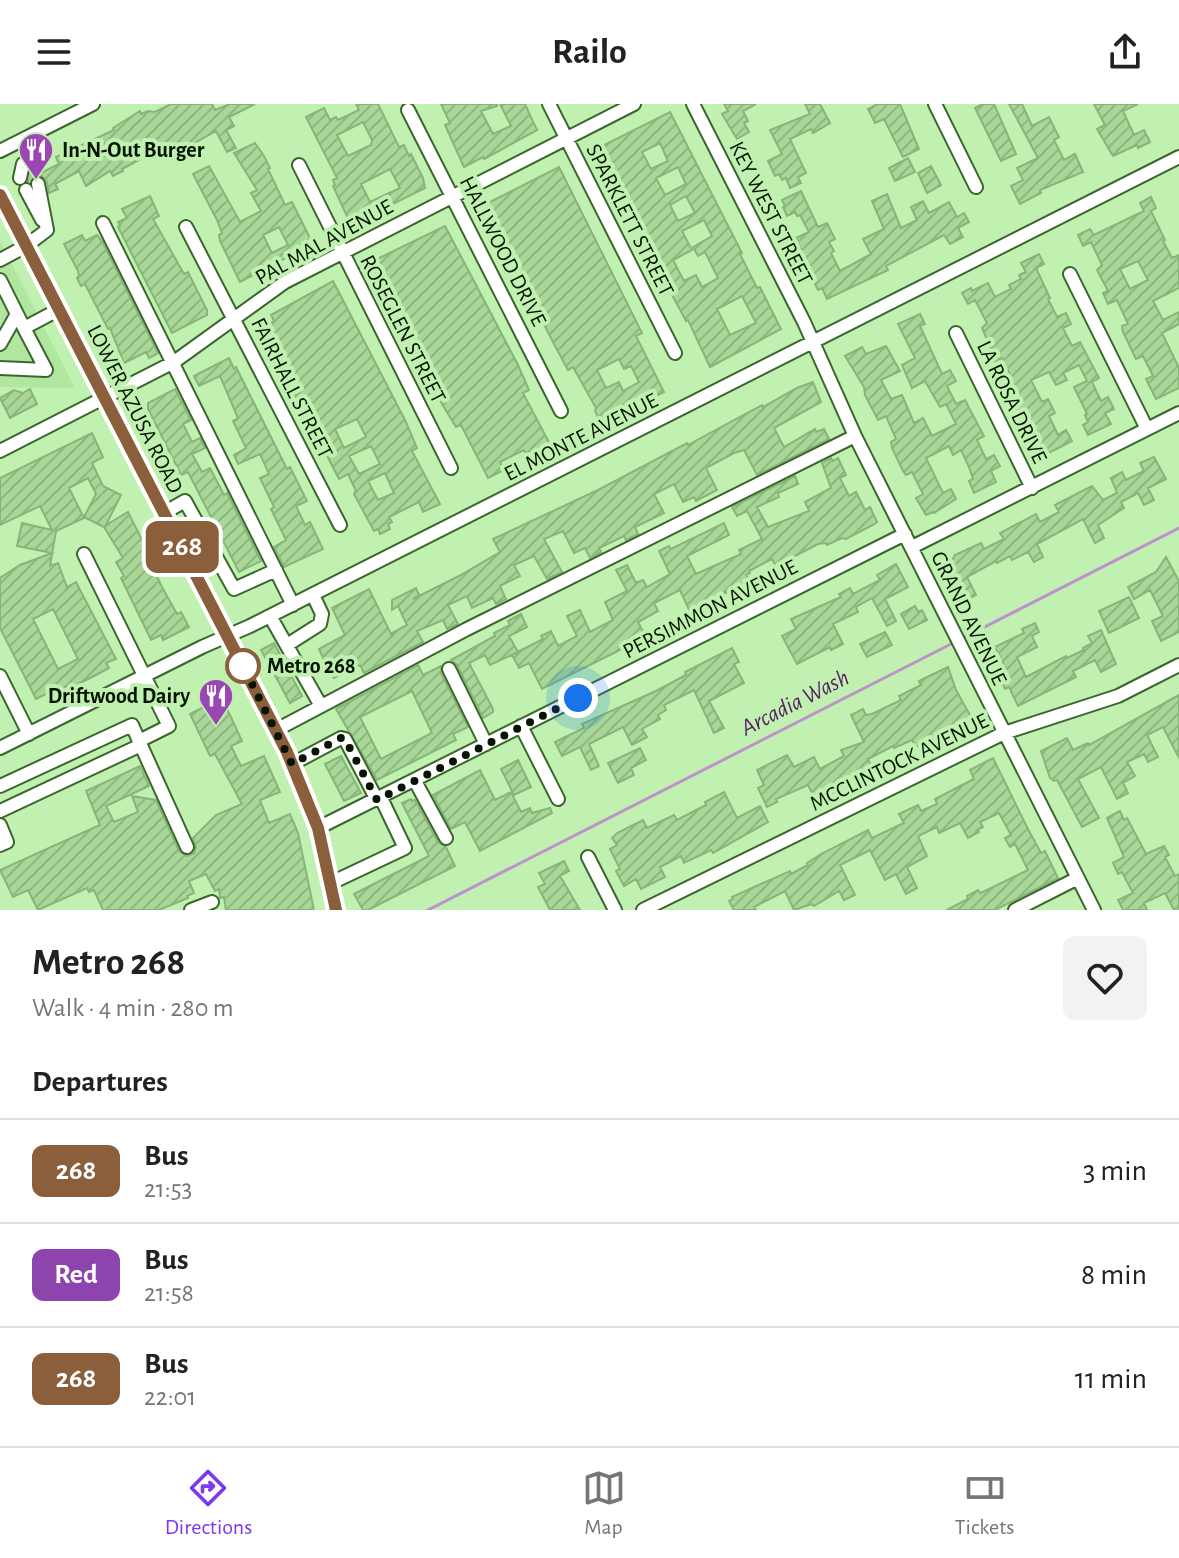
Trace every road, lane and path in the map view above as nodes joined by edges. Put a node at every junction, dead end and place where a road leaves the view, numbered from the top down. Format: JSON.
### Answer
{"nodes":[{"id":1,"x":93,"y":104,"type":"edge"},
{"id":2,"x":549,"y":104,"type":"edge"},
{"id":3,"x":634,"y":104,"type":"edge"},
{"id":4,"x":693,"y":104,"type":"edge"},
{"id":5,"x":935,"y":104,"type":"edge"},
{"id":6,"x":408,"y":110,"type":"dead end"},
{"id":7,"x":33,"y":135,"type":"junction"},
{"id":8,"x":567,"y":138,"type":"junction"},
{"id":9,"x":0,"y":151,"type":"edge"},
{"id":10,"x":1179,"y":157,"type":"edge"},
{"id":11,"x":299,"y":165,"type":"dead end"},
{"id":12,"x":33,"y":172,"type":"junction"},
{"id":13,"x":976,"y":187,"type":"dead end"},
{"id":14,"x":0,"y":195,"type":"edge"},
{"id":15,"x":454,"y":196,"type":"junction"},
{"id":16,"x":103,"y":223,"type":"dead end"},
{"id":17,"x":186,"y":227,"type":"dead end"},
{"id":18,"x":47,"y":230,"type":"junction"},
{"id":19,"x":26,"y":246,"type":"junction"},
{"id":20,"x":341,"y":252,"type":"junction"},
{"id":21,"x":0,"y":260,"type":"edge"},
{"id":22,"x":1070,"y":274,"type":"dead end"},
{"id":23,"x":0,"y":280,"type":"edge"},
{"id":24,"x":58,"y":310,"type":"junction"},
{"id":25,"x":17,"y":314,"type":"junction"},
{"id":26,"x":234,"y":319,"type":"junction"},
{"id":27,"x":24,"y":328,"type":"junction"},
{"id":28,"x":956,"y":333,"type":"dead end"},
{"id":29,"x":814,"y":341,"type":"junction"},
{"id":30,"x":0,"y":344,"type":"edge"},
{"id":31,"x":675,"y":353,"type":"dead end"},
{"id":32,"x":174,"y":362,"type":"junction"},
{"id":33,"x":0,"y":368,"type":"edge"},
{"id":34,"x":103,"y":398,"type":"junction"},
{"id":35,"x":561,"y":411,"type":"dead end"},
{"id":36,"x":1179,"y":413,"type":"edge"},
{"id":37,"x":1147,"y":429,"type":"junction"},
{"id":38,"x":855,"y":436,"type":"junction"},
{"id":39,"x":0,"y":451,"type":"edge"},
{"id":40,"x":451,"y":468,"type":"dead end"},
{"id":41,"x":1032,"y":488,"type":"junction"},
{"id":42,"x":164,"y":513,"type":"junction"},
{"id":43,"x":340,"y":525,"type":"dead end"},
{"id":44,"x":905,"y":534,"type":"junction"},
{"id":45,"x":912,"y":547,"type":"junction"},
{"id":46,"x":84,"y":554,"type":"dead end"},
{"id":47,"x":276,"y":570,"type":"junction"},
{"id":48,"x":313,"y":595,"type":"junction"},
{"id":49,"x":293,"y":605,"type":"junction"},
{"id":50,"x":270,"y":616,"type":"junction"},
{"id":51,"x":227,"y":637,"type":"junction"},
{"id":52,"x":287,"y":645,"type":"junction"},
{"id":53,"x":1179,"y":665,"type":"edge"},
{"id":54,"x":449,"y":669,"type":"dead end"},
{"id":55,"x":146,"y":675,"type":"junction"},
{"id":56,"x":0,"y":676,"type":"edge"},
{"id":57,"x":321,"y":706,"type":"junction"},
{"id":58,"x":521,"y":726,"type":"junction"},
{"id":59,"x":276,"y":730,"type":"junction"},
{"id":60,"x":1004,"y":733,"type":"junction"},
{"id":61,"x":29,"y":734,"type":"junction"},
{"id":62,"x":140,"y":743,"type":"junction"},
{"id":63,"x":486,"y":744,"type":"junction"},
{"id":64,"x":0,"y":748,"type":"edge"},
{"id":65,"x":292,"y":764,"type":"junction"},
{"id":66,"x":415,"y":781,"type":"junction"},
{"id":67,"x":0,"y":786,"type":"edge"},
{"id":68,"x":379,"y":799,"type":"junction"},
{"id":69,"x":558,"y":799,"type":"dead end"},
{"id":70,"x":0,"y":811,"type":"edge"},
{"id":71,"x":0,"y":825,"type":"edge"},
{"id":72,"x":318,"y":828,"type":"junction"},
{"id":73,"x":446,"y":838,"type":"dead end"},
{"id":74,"x":0,"y":845,"type":"edge"},
{"id":75,"x":187,"y":847,"type":"dead end"},
{"id":76,"x":588,"y":857,"type":"dead end"},
{"id":77,"x":1078,"y":878,"type":"junction"},
{"id":78,"x":331,"y":883,"type":"junction"},
{"id":79,"x":212,"y":902,"type":"dead end"},
{"id":80,"x":1023,"y":908,"type":"edge"},
{"id":81,"x":191,"y":910,"type":"edge"},
{"id":82,"x":336,"y":910,"type":"edge"},
{"id":83,"x":615,"y":910,"type":"edge"},
{"id":84,"x":643,"y":910,"type":"edge"},
{"id":85,"x":1094,"y":910,"type":"edge"}],
"edges":[{"from":1,"to":7,"type":"street"},
{"from":2,"to":8,"type":"street","name":"SPARKLETT STREET"},
{"from":3,"to":8,"type":"street","name":"PAL MAL AVENUE"},
{"from":4,"to":29,"type":"street","name":"KEY WEST STREET"},
{"from":5,"to":13,"type":"street"},
{"from":6,"to":15,"type":"street","name":"HALLWOOD DRIVE"},
{"from":7,"to":9,"type":"street"},
{"from":7,"to":12,"type":"street"},
{"from":8,"to":15,"type":"street","name":"PAL MAL AVENUE"},
{"from":8,"to":31,"type":"street","name":"SPARKLETT STREET"},
{"from":10,"to":29,"type":"street","name":"EL MONTE AVENUE"},
{"from":11,"to":20,"type":"street","name":"ROSEGLEN STREET"},
{"from":12,"to":18,"type":"street"},
{"from":12,"to":18,"type":"street"},
{"from":14,"to":19,"type":"main road","name":"LOWER AZUSA ROAD"},
{"from":15,"to":20,"type":"street","name":"PAL MAL AVENUE"},
{"from":15,"to":35,"type":"street","name":"HALLWOOD DRIVE"},
{"from":16,"to":32,"type":"street"},
{"from":17,"to":26,"type":"street","name":"FAIRHALL STREET"},
{"from":18,"to":19,"type":"street"},
{"from":19,"to":21,"type":"street"},
{"from":19,"to":24,"type":"main road","name":"LOWER AZUSA ROAD"},
{"from":20,"to":26,"type":"street","name":"PAL MAL AVENUE"},
{"from":20,"to":40,"type":"street","name":"ROSEGLEN STREET"},
{"from":22,"to":37,"type":"street"},
{"from":23,"to":25,"type":"street"},
{"from":24,"to":27,"type":"street"},
{"from":24,"to":34,"type":"main road","name":"LOWER AZUSA ROAD"},
{"from":25,"to":27,"type":"street"},
{"from":25,"to":30,"type":"street"},
{"from":26,"to":32,"type":"street","name":"PAL MAL AVENUE"},
{"from":26,"to":43,"type":"street","name":"FAIRHALL STREET"},
{"from":27,"to":33,"type":"street"},
{"from":28,"to":41,"type":"street","name":"LA ROSA DRIVE"},
{"from":29,"to":38,"type":"street","name":"GRAND AVENUE"},
{"from":29,"to":48,"type":"street","name":"EL MONTE AVENUE"},
{"from":32,"to":34,"type":"street","name":"PAL MAL AVENUE"},
{"from":32,"to":47,"type":"street"},
{"from":34,"to":39,"type":"street","name":"PAL MAL AVENUE"},
{"from":34,"to":42,"type":"main road","name":"LOWER AZUSA ROAD"},
{"from":36,"to":37,"type":"street"},
{"from":37,"to":41,"type":"street"},
{"from":38,"to":44,"type":"street","name":"GRAND AVENUE"},
{"from":38,"to":57,"type":"street"},
{"from":41,"to":45,"type":"street"},
{"from":42,"to":47,"type":"street"},
{"from":42,"to":51,"type":"main road","name":"LOWER AZUSA ROAD"},
{"from":44,"to":45,"type":"street","name":"GRAND AVENUE"},
{"from":44,"to":58,"type":"street","name":"PERSIMMON AVENUE"},
{"from":45,"to":60,"type":"street","name":"GRAND AVENUE"},
{"from":46,"to":55,"type":"street"},
{"from":47,"to":49,"type":"street"},
{"from":48,"to":49,"type":"street","name":"EL MONTE AVENUE"},
{"from":48,"to":52,"type":"street"},
{"from":49,"to":50,"type":"street","name":"EL MONTE AVENUE"},
{"from":50,"to":51,"type":"street","name":"EL MONTE AVENUE"},
{"from":50,"to":52,"type":"street"},
{"from":51,"to":55,"type":"street","name":"EL MONTE AVENUE"},
{"from":51,"to":59,"type":"main road","name":"LOWER AZUSA ROAD"},
{"from":52,"to":57,"type":"street"},
{"from":53,"to":60,"type":"street","name":"MCCLINTOCK AVENUE"},
{"from":54,"to":63,"type":"street"},
{"from":55,"to":61,"type":"street","name":"EL MONTE AVENUE"},
{"from":55,"to":62,"type":"street"},
{"from":56,"to":61,"type":"street"},
{"from":57,"to":59,"type":"street"},
{"from":58,"to":63,"type":"street","name":"PERSIMMON AVENUE"},
{"from":58,"to":69,"type":"street"},
{"from":59,"to":65,"type":"main road","name":"LOWER AZUSA ROAD"},
{"from":60,"to":77,"type":"street","name":"GRAND AVENUE"},
{"from":60,"to":84,"type":"street","name":"MCCLINTOCK AVENUE"},
{"from":61,"to":64,"type":"street","name":"EL MONTE AVENUE"},
{"from":62,"to":67,"type":"street"},
{"from":62,"to":70,"type":"street"},
{"from":62,"to":75,"type":"street"},
{"from":63,"to":66,"type":"street","name":"PERSIMMON AVENUE"},
{"from":65,"to":68,"type":"street"},
{"from":65,"to":72,"type":"main road","name":"LOWER AZUSA ROAD"},
{"from":66,"to":68,"type":"street","name":"PERSIMMON AVENUE"},
{"from":66,"to":73,"type":"street"},
{"from":68,"to":72,"type":"street","name":"PERSIMMON AVENUE"},
{"from":68,"to":78,"type":"street"},
{"from":71,"to":74,"type":"street"},
{"from":72,"to":78,"type":"main road","name":"LOWER AZUSA ROAD"},
{"from":76,"to":83,"type":"street"},
{"from":77,"to":80,"type":"street"},
{"from":77,"to":85,"type":"street","name":"GRAND AVENUE"},
{"from":78,"to":82,"type":"main road","name":"LOWER AZUSA ROAD"},
{"from":79,"to":81,"type":"street"}]}
